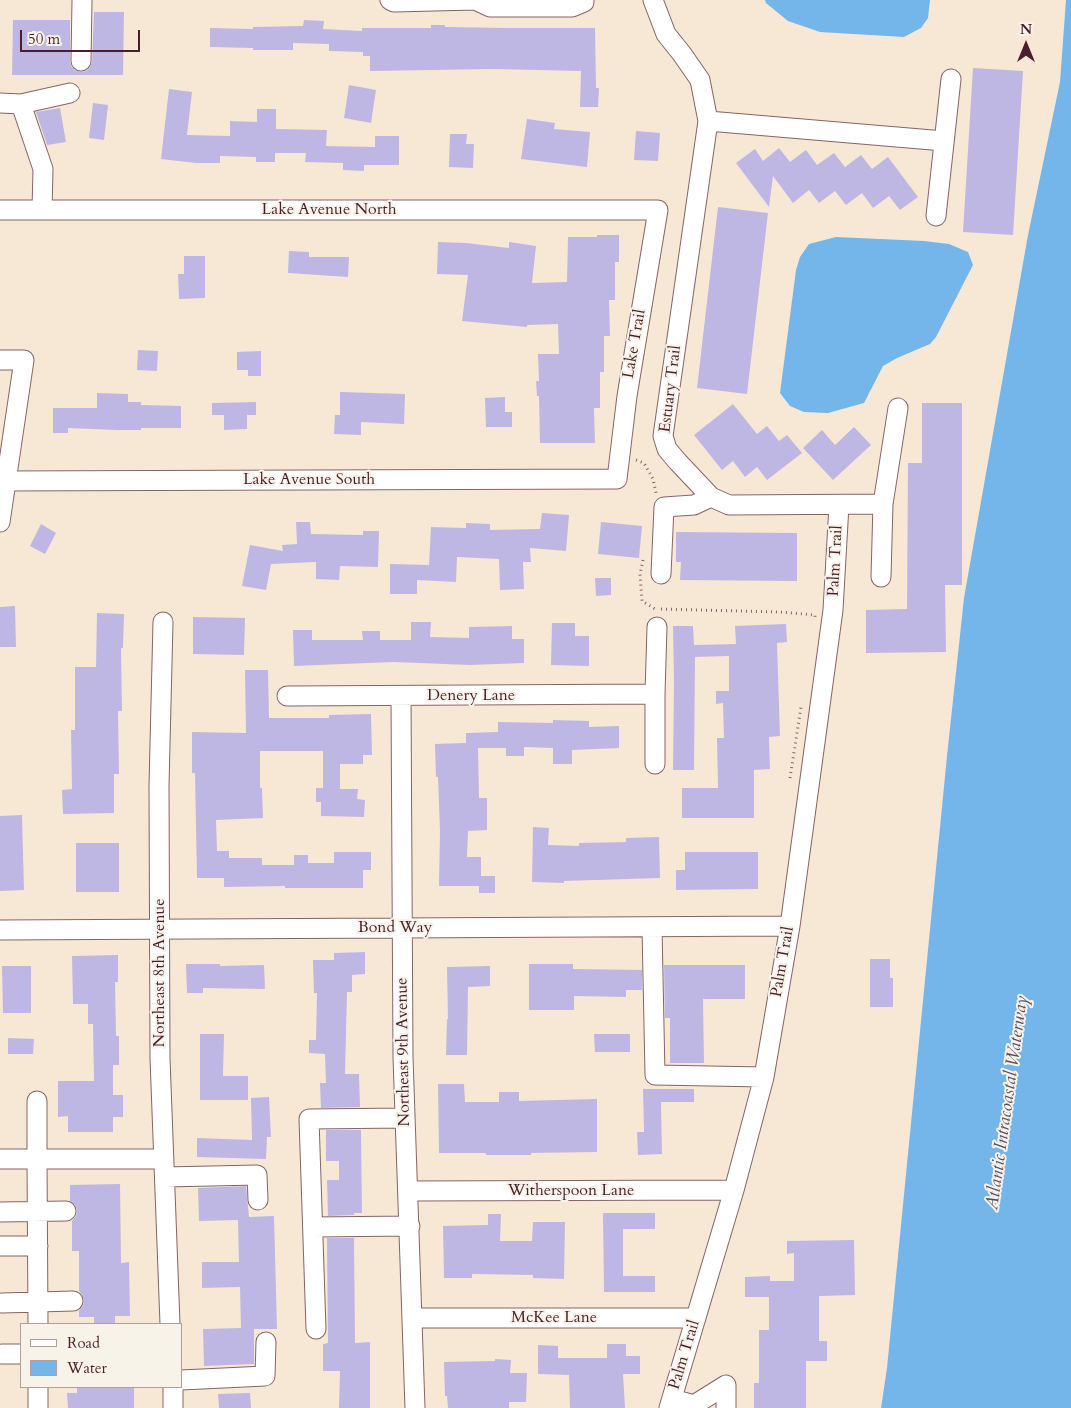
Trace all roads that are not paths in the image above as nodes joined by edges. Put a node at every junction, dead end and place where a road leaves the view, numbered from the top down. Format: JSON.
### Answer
{"nodes":[{"id":1,"x":82,"y":0,"type":"edge"},
{"id":2,"x":390,"y":0,"type":"edge"},
{"id":3,"x":475,"y":0,"type":"edge"},
{"id":4,"x":584,"y":0,"type":"edge"},
{"id":5,"x":653,"y":0,"type":"edge"},
{"id":6,"x":81,"y":61,"type":"dead end"},
{"id":7,"x":951,"y":79,"type":"dead end"},
{"id":8,"x":70,"y":93,"type":"dead end"},
{"id":9,"x":0,"y":103,"type":"edge"},
{"id":10,"x":21,"y":104,"type":"junction"},
{"id":11,"x":708,"y":121,"type":"junction"},
{"id":12,"x":944,"y":141,"type":"junction"},
{"id":13,"x":0,"y":210,"type":"edge"},
{"id":14,"x":42,"y":210,"type":"junction"},
{"id":15,"x":658,"y":210,"type":"joint"},
{"id":16,"x":936,"y":216,"type":"dead end"},
{"id":17,"x":0,"y":360,"type":"edge"},
{"id":18,"x":898,"y":408,"type":"dead end"},
{"id":19,"x":617,"y":479,"type":"joint"},
{"id":20,"x":2,"y":481,"type":"edge"},
{"id":21,"x":711,"y":497,"type":"junction"},
{"id":22,"x":883,"y":504,"type":"junction"},
{"id":23,"x":839,"y":505,"type":"junction"},
{"id":24,"x":0,"y":522,"type":"edge"},
{"id":25,"x":660,"y":574,"type":"dead end"},
{"id":26,"x":881,"y":577,"type":"dead end"},
{"id":27,"x":163,"y":622,"type":"dead end"},
{"id":28,"x":657,"y":627,"type":"dead end"},
{"id":29,"x":654,"y":694,"type":"junction"},
{"id":30,"x":287,"y":696,"type":"dead end"},
{"id":31,"x":401,"y":696,"type":"junction"},
{"id":32,"x":656,"y":764,"type":"dead end"},
{"id":33,"x":652,"y":926,"type":"junction"},
{"id":34,"x":790,"y":926,"type":"junction"},
{"id":35,"x":402,"y":928,"type":"junction"},
{"id":36,"x":160,"y":929,"type":"junction"},
{"id":37,"x":0,"y":930,"type":"edge"},
{"id":38,"x":764,"y":1077,"type":"junction"},
{"id":39,"x":37,"y":1101,"type":"dead end"},
{"id":40,"x":405,"y":1118,"type":"junction"},
{"id":41,"x":0,"y":1159,"type":"edge"},
{"id":42,"x":37,"y":1159,"type":"junction"},
{"id":43,"x":164,"y":1168,"type":"junction"},
{"id":44,"x":734,"y":1190,"type":"junction"},
{"id":45,"x":408,"y":1191,"type":"junction"},
{"id":46,"x":258,"y":1200,"type":"dead end"},
{"id":47,"x":66,"y":1211,"type":"dead end"},
{"id":48,"x":0,"y":1212,"type":"edge"},
{"id":49,"x":38,"y":1212,"type":"junction"},
{"id":50,"x":410,"y":1226,"type":"junction"},
{"id":51,"x":313,"y":1227,"type":"junction"},
{"id":52,"x":0,"y":1246,"type":"edge"},
{"id":53,"x":38,"y":1246,"type":"junction"},
{"id":54,"x":73,"y":1301,"type":"dead end"},
{"id":55,"x":38,"y":1302,"type":"junction"},
{"id":56,"x":2,"y":1303,"type":"dead end"},
{"id":57,"x":413,"y":1318,"type":"junction"},
{"id":58,"x":696,"y":1318,"type":"junction"},
{"id":59,"x":38,"y":1323,"type":"edge"},
{"id":60,"x":170,"y":1323,"type":"edge"},
{"id":61,"x":316,"y":1329,"type":"dead end"},
{"id":62,"x":266,"y":1342,"type":"dead end"},
{"id":63,"x":2,"y":1354,"type":"dead end"},
{"id":64,"x":20,"y":1354,"type":"edge"},
{"id":65,"x":182,"y":1380,"type":"edge"},
{"id":66,"x":38,"y":1388,"type":"edge"},
{"id":67,"x":173,"y":1388,"type":"edge"},
{"id":68,"x":670,"y":1404,"type":"edge"},
{"id":69,"x":38,"y":1408,"type":"edge"},
{"id":70,"x":173,"y":1408,"type":"edge"},
{"id":71,"x":415,"y":1408,"type":"edge"},
{"id":72,"x":726,"y":1408,"type":"edge"}],
"edges":[{"from":1,"to":6,"type":"street"},
{"from":2,"to":3,"type":"street"},
{"from":3,"to":4,"type":"street"},
{"from":5,"to":11,"type":"street","name":"Estuary Trail"},
{"from":7,"to":12,"type":"street"},
{"from":8,"to":10,"type":"street"},
{"from":9,"to":10,"type":"street"},
{"from":10,"to":14,"type":"street"},
{"from":11,"to":12,"type":"street"},
{"from":11,"to":21,"type":"street","name":"Estuary Trail"},
{"from":12,"to":16,"type":"street"},
{"from":13,"to":14,"type":"street","name":"Lake Avenue North"},
{"from":14,"to":15,"type":"street","name":"Lake Avenue North"},
{"from":15,"to":19,"type":"street","name":"Lake Trail"},
{"from":17,"to":20,"type":"street"},
{"from":18,"to":22,"type":"street"},
{"from":19,"to":20,"type":"street","name":"Lake Avenue South"},
{"from":20,"to":24,"type":"street"},
{"from":21,"to":23,"type":"street","name":"Estuary Trail"},
{"from":21,"to":25,"type":"street"},
{"from":22,"to":23,"type":"street","name":"Estuary Trail"},
{"from":22,"to":26,"type":"street"},
{"from":23,"to":34,"type":"street","name":"Palm Trail"},
{"from":27,"to":36,"type":"street","name":"Northeast 8th Avenue"},
{"from":28,"to":29,"type":"street"},
{"from":29,"to":31,"type":"street","name":"Denery Lane"},
{"from":29,"to":32,"type":"street"},
{"from":30,"to":31,"type":"street","name":"Denery Lane"},
{"from":31,"to":35,"type":"street","name":"Northeast 9th Avenue"},
{"from":33,"to":34,"type":"street","name":"Bond Way"},
{"from":33,"to":35,"type":"street","name":"Bond Way"},
{"from":33,"to":38,"type":"street"},
{"from":34,"to":38,"type":"street","name":"Palm Trail"},
{"from":35,"to":36,"type":"street","name":"Bond Way"},
{"from":35,"to":40,"type":"street","name":"Northeast 9th Avenue"},
{"from":36,"to":37,"type":"street","name":"Bond Way"},
{"from":36,"to":43,"type":"street","name":"Northeast 8th Avenue"},
{"from":38,"to":44,"type":"street","name":"Palm Trail"},
{"from":39,"to":42,"type":"street"},
{"from":40,"to":45,"type":"street","name":"Northeast 9th Avenue"},
{"from":40,"to":51,"type":"street"},
{"from":41,"to":42,"type":"street"},
{"from":42,"to":43,"type":"street"},
{"from":42,"to":49,"type":"street"},
{"from":43,"to":46,"type":"street"},
{"from":43,"to":60,"type":"street","name":"Northeast 8th Avenue"},
{"from":44,"to":45,"type":"street","name":"Witherspoon Lane"},
{"from":44,"to":58,"type":"street","name":"Palm Trail"},
{"from":45,"to":50,"type":"street","name":"Northeast 9th Avenue"},
{"from":47,"to":49,"type":"street"},
{"from":48,"to":49,"type":"street"},
{"from":49,"to":53,"type":"street"},
{"from":50,"to":51,"type":"street"},
{"from":50,"to":57,"type":"street","name":"Northeast 9th Avenue"},
{"from":51,"to":61,"type":"street"},
{"from":52,"to":53,"type":"street"},
{"from":53,"to":55,"type":"street"},
{"from":54,"to":55,"type":"street"},
{"from":55,"to":56,"type":"street"},
{"from":55,"to":59,"type":"street"},
{"from":57,"to":58,"type":"street","name":"McKee Lane"},
{"from":57,"to":71,"type":"street","name":"Northeast 9th Avenue"},
{"from":58,"to":68,"type":"street","name":"Palm Trail"},
{"from":62,"to":65,"type":"street"},
{"from":63,"to":64,"type":"street"},
{"from":66,"to":69,"type":"street"},
{"from":67,"to":70,"type":"street"},
{"from":68,"to":72,"type":"street"}]}
